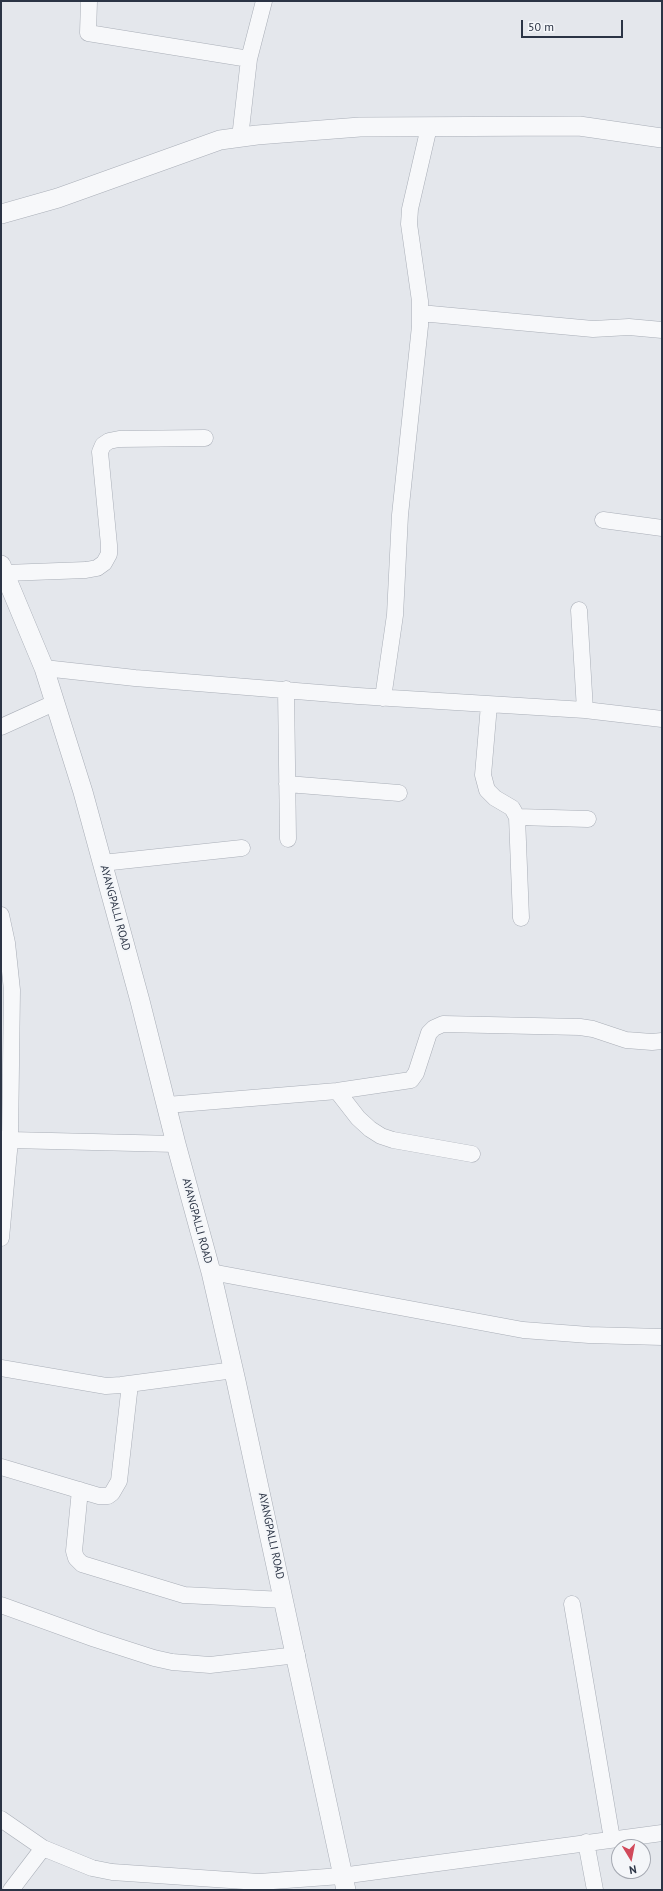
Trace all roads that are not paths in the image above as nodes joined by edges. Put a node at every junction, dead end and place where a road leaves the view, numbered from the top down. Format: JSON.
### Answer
{"nodes":[{"id":1,"x":89,"y":1,"type":"edge"},
{"id":2,"x":264,"y":1,"type":"edge"},
{"id":3,"x":249,"y":58,"type":"junction"},
{"id":4,"x":429,"y":127,"type":"junction"},
{"id":5,"x":240,"y":138,"type":"junction"},
{"id":6,"x":662,"y":138,"type":"edge"},
{"id":7,"x":1,"y":214,"type":"edge"},
{"id":8,"x":420,"y":313,"type":"junction"},
{"id":9,"x":662,"y":330,"type":"edge"},
{"id":10,"x":205,"y":438,"type":"dead end"},
{"id":11,"x":603,"y":520,"type":"dead end"},
{"id":12,"x":662,"y":528,"type":"edge"},
{"id":13,"x":3,"y":569,"type":"edge"},
{"id":14,"x":579,"y":610,"type":"dead end"},
{"id":15,"x":44,"y":668,"type":"junction"},
{"id":16,"x":286,"y":689,"type":"junction"},
{"id":17,"x":383,"y":698,"type":"junction"},
{"id":18,"x":54,"y":703,"type":"junction"},
{"id":19,"x":489,"y":705,"type":"junction"},
{"id":20,"x":585,"y":710,"type":"junction"},
{"id":21,"x":662,"y":719,"type":"edge"},
{"id":22,"x":1,"y":727,"type":"edge"},
{"id":23,"x":287,"y":784,"type":"junction"},
{"id":24,"x":399,"y":793,"type":"dead end"},
{"id":25,"x":517,"y":817,"type":"junction"},
{"id":26,"x":588,"y":819,"type":"dead end"},
{"id":27,"x":288,"y":839,"type":"dead end"},
{"id":28,"x":242,"y":848,"type":"dead end"},
{"id":29,"x":102,"y":863,"type":"junction"},
{"id":30,"x":1,"y":915,"type":"edge"},
{"id":31,"x":520,"y":918,"type":"dead end"},
{"id":32,"x":662,"y":1041,"type":"edge"},
{"id":33,"x":337,"y":1091,"type":"junction"},
{"id":34,"x":167,"y":1105,"type":"junction"},
{"id":35,"x":6,"y":1139,"type":"edge"},
{"id":36,"x":176,"y":1144,"type":"junction"},
{"id":37,"x":472,"y":1154,"type":"dead end"},
{"id":38,"x":1,"y":1238,"type":"edge"},
{"id":39,"x":211,"y":1272,"type":"junction"},
{"id":40,"x":662,"y":1337,"type":"edge"},
{"id":41,"x":1,"y":1368,"type":"edge"},
{"id":42,"x":234,"y":1370,"type":"junction"},
{"id":43,"x":130,"y":1384,"type":"junction"},
{"id":44,"x":1,"y":1468,"type":"edge"},
{"id":45,"x":80,"y":1490,"type":"junction"},
{"id":46,"x":284,"y":1600,"type":"junction"},
{"id":47,"x":572,"y":1604,"type":"dead end"},
{"id":48,"x":1,"y":1605,"type":"edge"},
{"id":49,"x":297,"y":1655,"type":"junction"},
{"id":50,"x":1,"y":1819,"type":"edge"},
{"id":51,"x":662,"y":1833,"type":"edge"},
{"id":52,"x":611,"y":1839,"type":"edge"},
{"id":53,"x":612,"y":1839,"type":"joint"},
{"id":54,"x":586,"y":1842,"type":"junction"},
{"id":55,"x":43,"y":1848,"type":"junction"},
{"id":56,"x":344,"y":1883,"type":"edge"},
{"id":57,"x":11,"y":1890,"type":"edge"},
{"id":58,"x":595,"y":1890,"type":"edge"}],
"edges":[{"from":1,"to":3,"type":"street"},
{"from":2,"to":3,"type":"street"},
{"from":3,"to":5,"type":"street"},
{"from":4,"to":5,"type":"street"},
{"from":4,"to":6,"type":"street"},
{"from":4,"to":8,"type":"street"},
{"from":5,"to":7,"type":"street"},
{"from":8,"to":9,"type":"street"},
{"from":8,"to":17,"type":"street"},
{"from":10,"to":13,"type":"street"},
{"from":11,"to":12,"type":"street"},
{"from":13,"to":15,"type":"street","name":"AYANGPALLI ROAD"},
{"from":14,"to":20,"type":"street"},
{"from":15,"to":16,"type":"street"},
{"from":15,"to":18,"type":"street","name":"AYANGPALLI ROAD"},
{"from":16,"to":17,"type":"street"},
{"from":16,"to":23,"type":"street"},
{"from":17,"to":19,"type":"street"},
{"from":18,"to":22,"type":"street"},
{"from":18,"to":29,"type":"street","name":"AYANGPALLI ROAD"},
{"from":19,"to":20,"type":"street"},
{"from":19,"to":25,"type":"street"},
{"from":20,"to":21,"type":"street"},
{"from":23,"to":24,"type":"street"},
{"from":23,"to":27,"type":"street"},
{"from":25,"to":26,"type":"street"},
{"from":25,"to":31,"type":"street"},
{"from":28,"to":29,"type":"street"},
{"from":29,"to":34,"type":"street","name":"AYANGPALLI ROAD"},
{"from":30,"to":35,"type":"street"},
{"from":32,"to":33,"type":"street"},
{"from":33,"to":34,"type":"street"},
{"from":33,"to":37,"type":"street"},
{"from":34,"to":36,"type":"street","name":"AYANGPALLI ROAD"},
{"from":35,"to":36,"type":"street"},
{"from":35,"to":38,"type":"street"},
{"from":36,"to":39,"type":"street","name":"AYANGPALLI ROAD"},
{"from":39,"to":40,"type":"street"},
{"from":39,"to":42,"type":"street","name":"AYANGPALLI ROAD"},
{"from":41,"to":43,"type":"street"},
{"from":42,"to":43,"type":"street"},
{"from":42,"to":46,"type":"street","name":"AYANGPALLI ROAD"},
{"from":43,"to":45,"type":"street"},
{"from":44,"to":45,"type":"street"},
{"from":45,"to":46,"type":"street"},
{"from":46,"to":49,"type":"street","name":"AYANGPALLI ROAD"},
{"from":47,"to":53,"type":"street"},
{"from":48,"to":49,"type":"street"},
{"from":49,"to":56,"type":"street","name":"AYANGPALLI ROAD"},
{"from":50,"to":55,"type":"street"},
{"from":51,"to":53,"type":"street"},
{"from":52,"to":54,"type":"street"},
{"from":54,"to":56,"type":"street"},
{"from":54,"to":58,"type":"street"},
{"from":55,"to":56,"type":"street"},
{"from":55,"to":57,"type":"street"}]}
